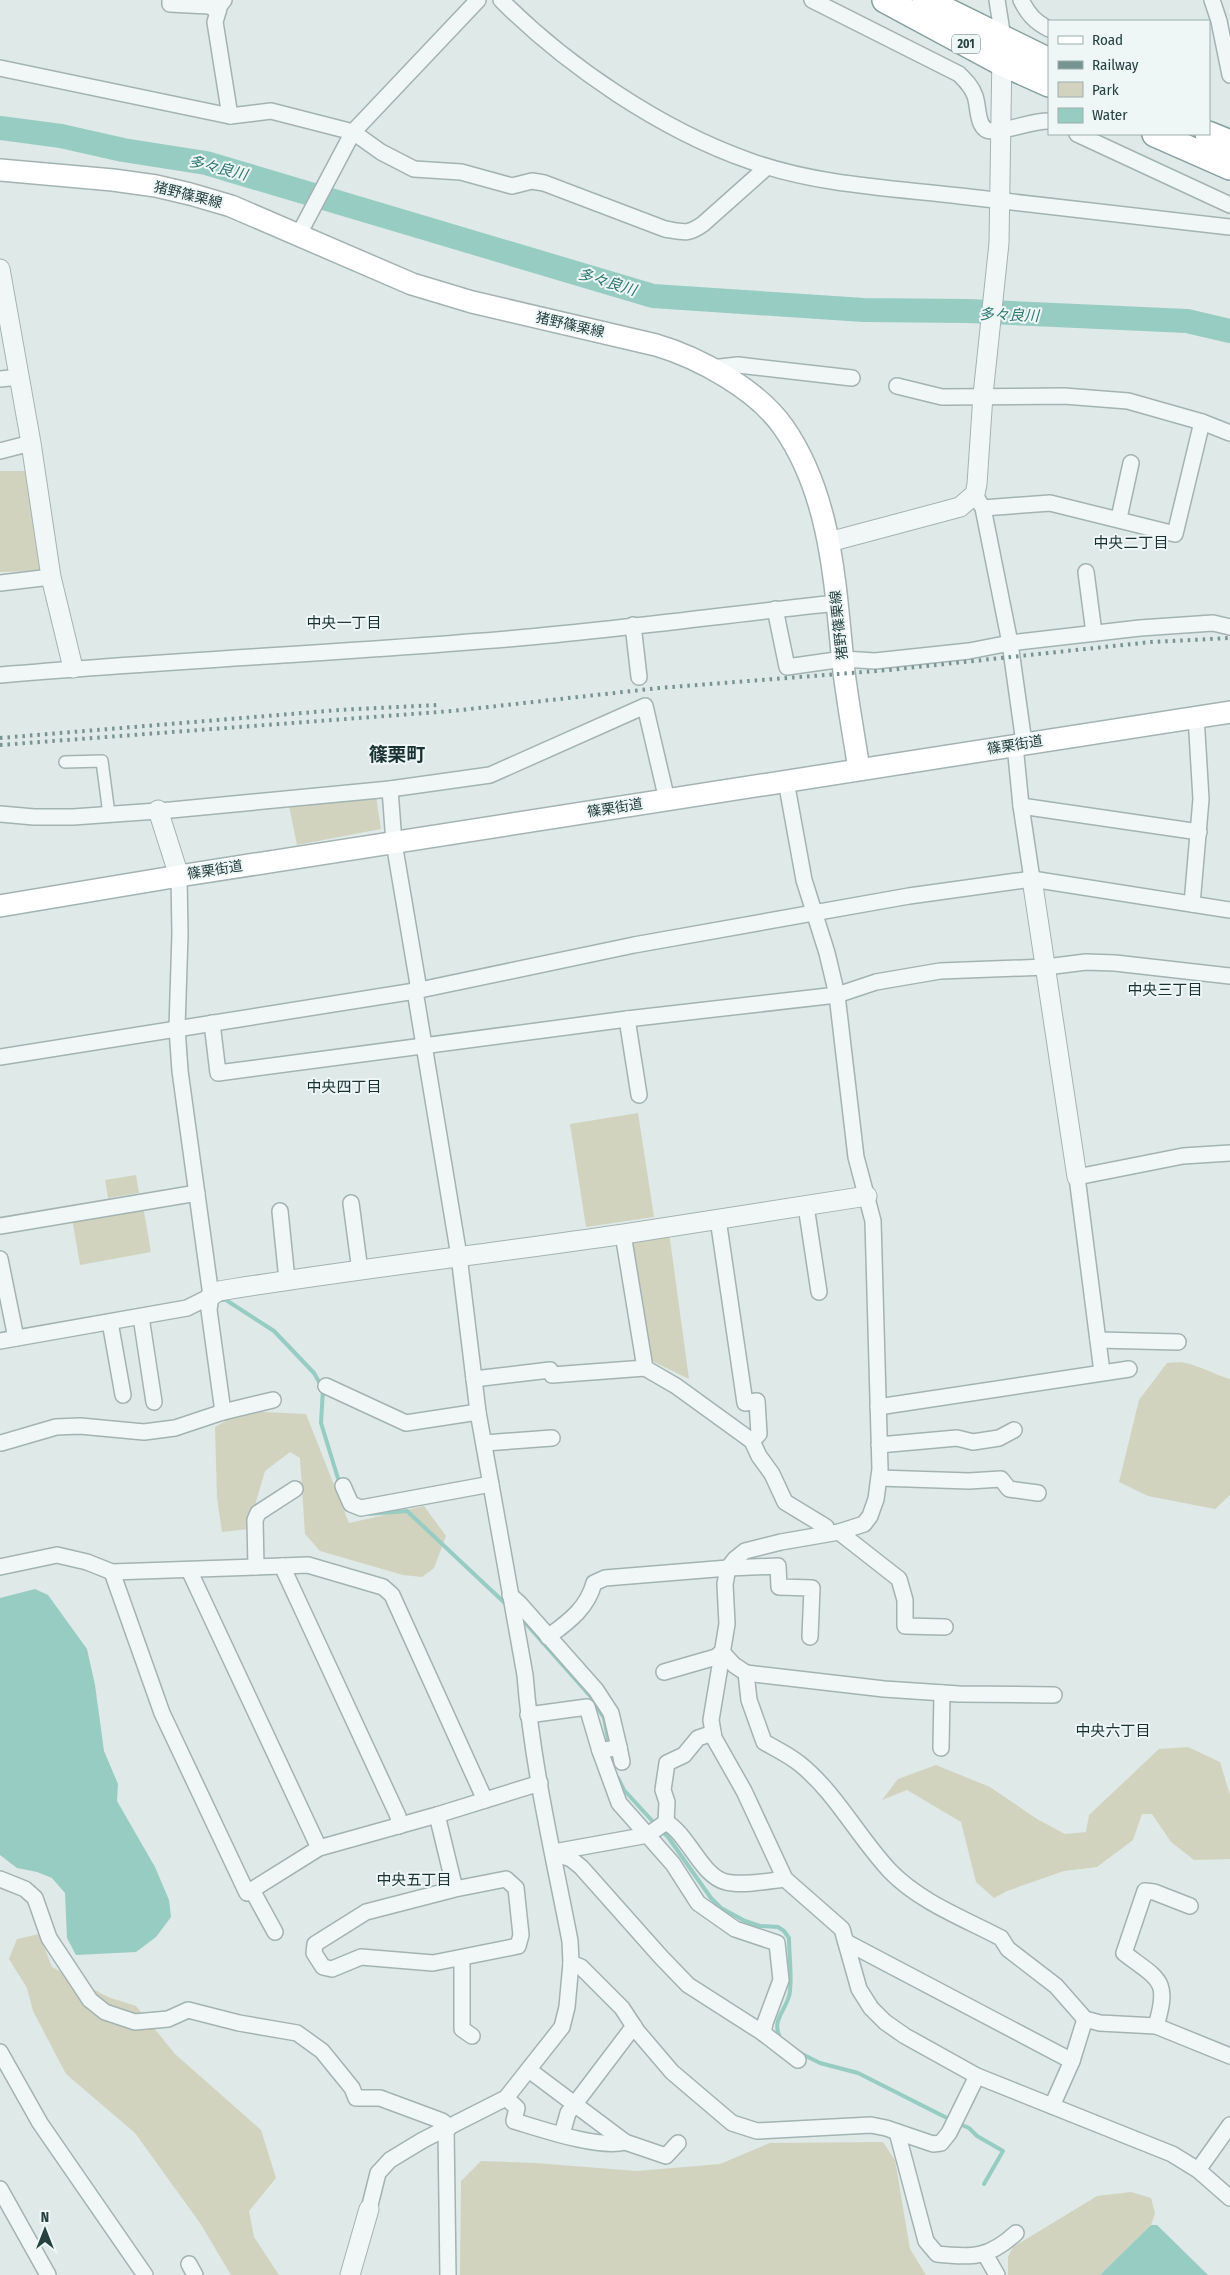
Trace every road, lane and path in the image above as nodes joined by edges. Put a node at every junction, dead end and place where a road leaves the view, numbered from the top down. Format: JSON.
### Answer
{"nodes":[{"id":1,"x":170,"y":0,"type":"edge"},
{"id":2,"x":478,"y":0,"type":"edge"},
{"id":3,"x":501,"y":0,"type":"edge"},
{"id":4,"x":812,"y":0,"type":"edge"},
{"id":5,"x":885,"y":0,"type":"edge"},
{"id":6,"x":925,"y":0,"type":"edge"},
{"id":7,"x":997,"y":0,"type":"edge"},
{"id":8,"x":1021,"y":0,"type":"edge"},
{"id":9,"x":1212,"y":0,"type":"edge"},
{"id":10,"x":221,"y":6,"type":"edge"},
{"id":11,"x":1219,"y":22,"type":"edge"},
{"id":12,"x":1048,"y":28,"type":"edge"},
{"id":13,"x":1003,"y":38,"type":"junction"},
{"id":14,"x":1048,"y":60,"type":"edge"},
{"id":15,"x":1002,"y":63,"type":"junction"},
{"id":16,"x":0,"y":68,"type":"edge"},
{"id":17,"x":1230,"y":75,"type":"edge"},
{"id":18,"x":1048,"y":84,"type":"edge"},
{"id":19,"x":230,"y":116,"type":"junction"},
{"id":20,"x":1048,"y":121,"type":"edge"},
{"id":21,"x":1002,"y":130,"type":"junction"},
{"id":22,"x":353,"y":132,"type":"junction"},
{"id":23,"x":1079,"y":135,"type":"edge"},
{"id":24,"x":1157,"y":135,"type":"edge"},
{"id":25,"x":1210,"y":135,"type":"edge"},
{"id":26,"x":1230,"y":143,"type":"edge"},
{"id":27,"x":1230,"y":166,"type":"edge"},
{"id":28,"x":767,"y":167,"type":"junction"},
{"id":29,"x":0,"y":170,"type":"edge"},
{"id":30,"x":1000,"y":200,"type":"junction"},
{"id":31,"x":1230,"y":205,"type":"edge"},
{"id":32,"x":1230,"y":227,"type":"edge"},
{"id":33,"x":302,"y":230,"type":"junction"},
{"id":34,"x":1,"y":276,"type":"edge"},
{"id":35,"x":711,"y":368,"type":"junction"},
{"id":36,"x":19,"y":377,"type":"junction"},
{"id":37,"x":852,"y":378,"type":"dead end"},
{"id":38,"x":0,"y":379,"type":"edge"},
{"id":39,"x":897,"y":386,"type":"dead end"},
{"id":40,"x":983,"y":395,"type":"junction"},
{"id":41,"x":1202,"y":422,"type":"junction"},
{"id":42,"x":1230,"y":433,"type":"edge"},
{"id":43,"x":31,"y":442,"type":"junction"},
{"id":44,"x":0,"y":451,"type":"edge"},
{"id":45,"x":1131,"y":463,"type":"dead end"},
{"id":46,"x":979,"y":501,"type":"junction"},
{"id":47,"x":1119,"y":518,"type":"junction"},
{"id":48,"x":828,"y":542,"type":"junction"},
{"id":49,"x":1086,"y":572,"type":"dead end"},
{"id":50,"x":52,"y":577,"type":"junction"},
{"id":51,"x":0,"y":583,"type":"edge"},
{"id":52,"x":837,"y":603,"type":"junction"},
{"id":53,"x":775,"y":609,"type":"junction"},
{"id":54,"x":633,"y":625,"type":"junction"},
{"id":55,"x":1230,"y":627,"type":"edge"},
{"id":56,"x":1094,"y":633,"type":"junction"},
{"id":57,"x":1010,"y":643,"type":"junction"},
{"id":58,"x":843,"y":659,"type":"junction"},
{"id":59,"x":73,"y":668,"type":"junction"},
{"id":60,"x":0,"y":675,"type":"edge"},
{"id":61,"x":639,"y":677,"type":"dead end"},
{"id":62,"x":1230,"y":712,"type":"edge"},
{"id":63,"x":1196,"y":716,"type":"junction"},
{"id":64,"x":1020,"y":744,"type":"junction"},
{"id":65,"x":65,"y":762,"type":"dead end"},
{"id":66,"x":859,"y":769,"type":"junction"},
{"id":67,"x":786,"y":781,"type":"junction"},
{"id":68,"x":390,"y":789,"type":"junction"},
{"id":69,"x":667,"y":800,"type":"junction"},
{"id":70,"x":1021,"y":806,"type":"junction"},
{"id":71,"x":158,"y":810,"type":"junction"},
{"id":72,"x":0,"y":814,"type":"edge"},
{"id":73,"x":109,"y":814,"type":"junction"},
{"id":74,"x":1199,"y":832,"type":"junction"},
{"id":75,"x":394,"y":843,"type":"junction"},
{"id":76,"x":179,"y":876,"type":"junction"},
{"id":77,"x":1032,"y":879,"type":"junction"},
{"id":78,"x":1192,"y":904,"type":"junction"},
{"id":79,"x":0,"y":906,"type":"edge"},
{"id":80,"x":1230,"y":910,"type":"edge"},
{"id":81,"x":814,"y":913,"type":"junction"},
{"id":82,"x":1046,"y":967,"type":"junction"},
{"id":83,"x":1230,"y":976,"type":"edge"},
{"id":84,"x":415,"y":991,"type":"junction"},
{"id":85,"x":837,"y":995,"type":"junction"},
{"id":86,"x":627,"y":1019,"type":"junction"},
{"id":87,"x":212,"y":1023,"type":"junction"},
{"id":88,"x":177,"y":1028,"type":"junction"},
{"id":89,"x":424,"y":1046,"type":"junction"},
{"id":90,"x":0,"y":1058,"type":"edge"},
{"id":91,"x":639,"y":1095,"type":"dead end"},
{"id":92,"x":1230,"y":1153,"type":"edge"},
{"id":93,"x":1077,"y":1177,"type":"junction"},
{"id":94,"x":197,"y":1193,"type":"junction"},
{"id":95,"x":867,"y":1196,"type":"junction"},
{"id":96,"x":351,"y":1203,"type":"dead end"},
{"id":97,"x":806,"y":1206,"type":"junction"},
{"id":98,"x":280,"y":1212,"type":"dead end"},
{"id":99,"x":718,"y":1219,"type":"junction"},
{"id":100,"x":0,"y":1226,"type":"edge"},
{"id":101,"x":623,"y":1234,"type":"junction"},
{"id":102,"x":459,"y":1256,"type":"junction"},
{"id":103,"x":0,"y":1258,"type":"edge"},
{"id":104,"x":360,"y":1271,"type":"junction"},
{"id":105,"x":288,"y":1280,"type":"junction"},
{"id":106,"x":819,"y":1292,"type":"dead end"},
{"id":107,"x":211,"y":1296,"type":"junction"},
{"id":108,"x":141,"y":1317,"type":"junction"},
{"id":109,"x":110,"y":1322,"type":"junction"},
{"id":110,"x":16,"y":1338,"type":"junction"},
{"id":111,"x":1098,"y":1340,"type":"junction"},
{"id":112,"x":0,"y":1341,"type":"edge"},
{"id":113,"x":1178,"y":1342,"type":"dead end"},
{"id":114,"x":645,"y":1368,"type":"junction"},
{"id":115,"x":1129,"y":1369,"type":"dead end"},
{"id":116,"x":1102,"y":1372,"type":"junction"},
{"id":117,"x":474,"y":1379,"type":"junction"},
{"id":118,"x":326,"y":1386,"type":"dead end"},
{"id":119,"x":123,"y":1395,"type":"dead end"},
{"id":120,"x":273,"y":1400,"type":"dead end"},
{"id":121,"x":154,"y":1402,"type":"dead end"},
{"id":122,"x":878,"y":1407,"type":"junction"},
{"id":123,"x":223,"y":1412,"type":"junction"},
{"id":124,"x":478,"y":1412,"type":"junction"},
{"id":125,"x":1014,"y":1430,"type":"dead end"},
{"id":126,"x":552,"y":1438,"type":"dead end"},
{"id":127,"x":752,"y":1440,"type":"junction"},
{"id":128,"x":1,"y":1443,"type":"edge"},
{"id":129,"x":485,"y":1443,"type":"junction"},
{"id":130,"x":879,"y":1445,"type":"junction"},
{"id":131,"x":879,"y":1478,"type":"junction"},
{"id":132,"x":491,"y":1484,"type":"junction"},
{"id":133,"x":343,"y":1486,"type":"dead end"},
{"id":134,"x":295,"y":1489,"type":"dead end"},
{"id":135,"x":1038,"y":1493,"type":"dead end"},
{"id":136,"x":832,"y":1529,"type":"junction"},
{"id":137,"x":282,"y":1566,"type":"junction"},
{"id":138,"x":0,"y":1567,"type":"edge"},
{"id":139,"x":256,"y":1567,"type":"junction"},
{"id":140,"x":728,"y":1568,"type":"junction"},
{"id":141,"x":189,"y":1570,"type":"junction"},
{"id":142,"x":112,"y":1572,"type":"junction"},
{"id":143,"x":510,"y":1595,"type":"junction"},
{"id":144,"x":945,"y":1627,"type":"dead end"},
{"id":145,"x":810,"y":1637,"type":"dead end"},
{"id":146,"x":548,"y":1638,"type":"junction"},
{"id":147,"x":722,"y":1652,"type":"junction"},
{"id":148,"x":664,"y":1672,"type":"dead end"},
{"id":149,"x":746,"y":1673,"type":"junction"},
{"id":150,"x":942,"y":1693,"type":"junction"},
{"id":151,"x":1054,"y":1695,"type":"dead end"},
{"id":152,"x":528,"y":1714,"type":"junction"},
{"id":153,"x":713,"y":1733,"type":"junction"},
{"id":154,"x":619,"y":1746,"type":"junction"},
{"id":155,"x":941,"y":1748,"type":"dead end"},
{"id":156,"x":600,"y":1751,"type":"junction"},
{"id":157,"x":622,"y":1762,"type":"dead end"},
{"id":158,"x":540,"y":1783,"type":"junction"},
{"id":159,"x":485,"y":1800,"type":"junction"},
{"id":160,"x":437,"y":1815,"type":"junction"},
{"id":161,"x":666,"y":1822,"type":"junction"},
{"id":162,"x":399,"y":1826,"type":"junction"},
{"id":163,"x":648,"y":1835,"type":"junction"},
{"id":164,"x":319,"y":1848,"type":"junction"},
{"id":165,"x":553,"y":1852,"type":"junction"},
{"id":166,"x":0,"y":1879,"type":"edge"},
{"id":167,"x":785,"y":1880,"type":"junction"},
{"id":168,"x":455,"y":1889,"type":"junction"},
{"id":169,"x":252,"y":1890,"type":"junction"},
{"id":170,"x":1190,"y":1906,"type":"dead end"},
{"id":171,"x":275,"y":1932,"type":"dead end"},
{"id":172,"x":846,"y":1942,"type":"junction"},
{"id":173,"x":462,"y":1958,"type":"junction"},
{"id":174,"x":570,"y":1963,"type":"junction"},
{"id":175,"x":1085,"y":2019,"type":"junction"},
{"id":176,"x":634,"y":2026,"type":"junction"},
{"id":177,"x":1156,"y":2026,"type":"junction"},
{"id":178,"x":763,"y":2033,"type":"junction"},
{"id":179,"x":472,"y":2036,"type":"dead end"},
{"id":180,"x":0,"y":2052,"type":"edge"},
{"id":181,"x":1230,"y":2056,"type":"edge"},
{"id":182,"x":798,"y":2060,"type":"dead end"},
{"id":183,"x":1072,"y":2061,"type":"junction"},
{"id":184,"x":529,"y":2070,"type":"junction"},
{"id":185,"x":977,"y":2076,"type":"junction"},
{"id":186,"x":506,"y":2098,"type":"junction"},
{"id":187,"x":574,"y":2104,"type":"junction"},
{"id":188,"x":1052,"y":2106,"type":"junction"},
{"id":189,"x":1230,"y":2125,"type":"edge"},
{"id":190,"x":448,"y":2128,"type":"junction"},
{"id":191,"x":897,"y":2132,"type":"junction"},
{"id":192,"x":562,"y":2134,"type":"junction"},
{"id":193,"x":625,"y":2142,"type":"junction"},
{"id":194,"x":678,"y":2143,"type":"dead end"},
{"id":195,"x":1198,"y":2170,"type":"junction"},
{"id":196,"x":0,"y":2189,"type":"edge"},
{"id":197,"x":1230,"y":2198,"type":"edge"},
{"id":198,"x":369,"y":2210,"type":"joint"},
{"id":199,"x":1016,"y":2233,"type":"dead end"},
{"id":200,"x":985,"y":2254,"type":"junction"},
{"id":201,"x":48,"y":2275,"type":"edge"},
{"id":202,"x":145,"y":2275,"type":"edge"},
{"id":203,"x":350,"y":2275,"type":"edge"},
{"id":204,"x":448,"y":2275,"type":"edge"},
{"id":205,"x":997,"y":2275,"type":"edge"}],
"edges":[{"from":1,"to":10,"type":"street"},
{"from":2,"to":22,"type":"street"},
{"from":3,"to":28,"type":"street"},
{"from":4,"to":21,"type":"street"},
{"from":5,"to":15,"type":"highway","number":"201"},
{"from":6,"to":13,"type":"highway","number":"201"},
{"from":7,"to":13,"type":"street"},
{"from":8,"to":12,"type":"street"},
{"from":9,"to":11,"type":"street"},
{"from":10,"to":19,"type":"street"},
{"from":11,"to":17,"type":"street"},
{"from":13,"to":14,"type":"highway","number":"201"},
{"from":13,"to":15,"type":"street"},
{"from":15,"to":18,"type":"highway","number":"201"},
{"from":15,"to":21,"type":"street"},
{"from":16,"to":19,"type":"street"},
{"from":19,"to":22,"type":"street"},
{"from":20,"to":21,"type":"street"},
{"from":21,"to":30,"type":"street"},
{"from":22,"to":28,"type":"street"},
{"from":22,"to":33,"type":"street"},
{"from":23,"to":31,"type":"street"},
{"from":24,"to":27,"type":"highway"},
{"from":25,"to":26,"type":"highway"},
{"from":28,"to":30,"type":"street"},
{"from":29,"to":33,"type":"main road","name":"猪野篠栗線"},
{"from":30,"to":32,"type":"street"},
{"from":30,"to":40,"type":"street"},
{"from":33,"to":35,"type":"main road","name":"猪野篠栗線"},
{"from":34,"to":36,"type":"street"},
{"from":35,"to":37,"type":"street"},
{"from":35,"to":48,"type":"main road","name":"猪野篠栗線"},
{"from":36,"to":38,"type":"street"},
{"from":36,"to":43,"type":"street"},
{"from":39,"to":40,"type":"street"},
{"from":40,"to":41,"type":"street"},
{"from":40,"to":46,"type":"street"},
{"from":41,"to":42,"type":"street"},
{"from":41,"to":47,"type":"street"},
{"from":43,"to":44,"type":"street"},
{"from":43,"to":50,"type":"street"},
{"from":45,"to":47,"type":"street"},
{"from":46,"to":47,"type":"street"},
{"from":46,"to":48,"type":"street"},
{"from":46,"to":57,"type":"street"},
{"from":48,"to":52,"type":"main road","name":"猪野篠栗線"},
{"from":49,"to":56,"type":"street"},
{"from":50,"to":51,"type":"street"},
{"from":50,"to":59,"type":"street"},
{"from":52,"to":53,"type":"street"},
{"from":52,"to":58,"type":"main road","name":"猪野篠栗線"},
{"from":53,"to":54,"type":"street"},
{"from":53,"to":58,"type":"street"},
{"from":54,"to":59,"type":"street"},
{"from":54,"to":61,"type":"street"},
{"from":55,"to":56,"type":"street"},
{"from":56,"to":57,"type":"street"},
{"from":57,"to":58,"type":"street"},
{"from":57,"to":64,"type":"street"},
{"from":58,"to":66,"type":"main road","name":"猪野篠栗線"},
{"from":59,"to":60,"type":"street"},
{"from":62,"to":63,"type":"main road","name":"篠栗街道"},
{"from":63,"to":64,"type":"main road","name":"篠栗街道"},
{"from":63,"to":74,"type":"street"},
{"from":64,"to":66,"type":"main road","name":"篠栗街道"},
{"from":64,"to":70,"type":"street"},
{"from":65,"to":73,"type":"street"},
{"from":66,"to":67,"type":"main road","name":"篠栗街道"},
{"from":67,"to":69,"type":"main road","name":"篠栗街道"},
{"from":67,"to":81,"type":"street"},
{"from":68,"to":69,"type":"street"},
{"from":68,"to":71,"type":"street"},
{"from":68,"to":75,"type":"street"},
{"from":69,"to":75,"type":"main road","name":"篠栗街道"},
{"from":70,"to":74,"type":"street"},
{"from":70,"to":77,"type":"street"},
{"from":71,"to":73,"type":"street"},
{"from":71,"to":76,"type":"street"},
{"from":72,"to":73,"type":"street"},
{"from":74,"to":78,"type":"street"},
{"from":75,"to":76,"type":"main road","name":"篠栗街道"},
{"from":75,"to":84,"type":"street"},
{"from":76,"to":79,"type":"main road","name":"篠栗街道"},
{"from":76,"to":88,"type":"street"},
{"from":77,"to":78,"type":"street"},
{"from":77,"to":81,"type":"street"},
{"from":77,"to":82,"type":"street"},
{"from":78,"to":80,"type":"street"},
{"from":81,"to":84,"type":"street"},
{"from":81,"to":85,"type":"street"},
{"from":82,"to":83,"type":"street"},
{"from":82,"to":85,"type":"street"},
{"from":82,"to":93,"type":"street"},
{"from":84,"to":87,"type":"street"},
{"from":84,"to":89,"type":"street"},
{"from":85,"to":86,"type":"street"},
{"from":85,"to":95,"type":"street"},
{"from":86,"to":89,"type":"street"},
{"from":86,"to":91,"type":"street"},
{"from":87,"to":88,"type":"street"},
{"from":87,"to":89,"type":"street"},
{"from":88,"to":90,"type":"street"},
{"from":88,"to":94,"type":"street"},
{"from":89,"to":102,"type":"street"},
{"from":92,"to":93,"type":"street"},
{"from":93,"to":111,"type":"street"},
{"from":94,"to":100,"type":"street"},
{"from":94,"to":107,"type":"street"},
{"from":95,"to":97,"type":"street"},
{"from":95,"to":122,"type":"street"},
{"from":96,"to":104,"type":"street"},
{"from":97,"to":99,"type":"street"},
{"from":97,"to":106,"type":"street"},
{"from":98,"to":105,"type":"street"},
{"from":99,"to":101,"type":"street"},
{"from":99,"to":127,"type":"street"},
{"from":101,"to":102,"type":"street"},
{"from":101,"to":114,"type":"street"},
{"from":102,"to":104,"type":"street"},
{"from":102,"to":117,"type":"street"},
{"from":103,"to":110,"type":"street"},
{"from":104,"to":105,"type":"street"},
{"from":105,"to":107,"type":"street"},
{"from":107,"to":108,"type":"street"},
{"from":107,"to":123,"type":"street"},
{"from":108,"to":109,"type":"street"},
{"from":108,"to":121,"type":"street"},
{"from":109,"to":110,"type":"street"},
{"from":109,"to":119,"type":"street"},
{"from":110,"to":112,"type":"street"},
{"from":111,"to":113,"type":"street"},
{"from":111,"to":116,"type":"street"},
{"from":114,"to":117,"type":"street"},
{"from":114,"to":127,"type":"street"},
{"from":115,"to":116,"type":"street"},
{"from":116,"to":122,"type":"street"},
{"from":117,"to":124,"type":"street"},
{"from":118,"to":124,"type":"street"},
{"from":120,"to":123,"type":"street"},
{"from":122,"to":130,"type":"street"},
{"from":123,"to":128,"type":"street"},
{"from":124,"to":129,"type":"street"},
{"from":125,"to":130,"type":"street"},
{"from":126,"to":129,"type":"street"},
{"from":127,"to":136,"type":"street"},
{"from":129,"to":132,"type":"street"},
{"from":130,"to":131,"type":"street"},
{"from":131,"to":135,"type":"street"},
{"from":131,"to":136,"type":"street"},
{"from":132,"to":133,"type":"street"},
{"from":132,"to":143,"type":"street"},
{"from":134,"to":139,"type":"street"},
{"from":136,"to":140,"type":"street"},
{"from":136,"to":144,"type":"street"},
{"from":137,"to":139,"type":"street"},
{"from":137,"to":159,"type":"street"},
{"from":137,"to":162,"type":"street"},
{"from":138,"to":142,"type":"street"},
{"from":139,"to":141,"type":"street"},
{"from":140,"to":145,"type":"street"},
{"from":140,"to":146,"type":"street"},
{"from":140,"to":147,"type":"street"},
{"from":141,"to":142,"type":"street"},
{"from":141,"to":164,"type":"street"},
{"from":142,"to":169,"type":"street"},
{"from":143,"to":146,"type":"street"},
{"from":143,"to":152,"type":"street"},
{"from":146,"to":154,"type":"street"},
{"from":147,"to":148,"type":"street"},
{"from":147,"to":149,"type":"street"},
{"from":147,"to":153,"type":"street"},
{"from":149,"to":150,"type":"street"},
{"from":149,"to":175,"type":"street"},
{"from":150,"to":151,"type":"street"},
{"from":150,"to":155,"type":"street"},
{"from":152,"to":156,"type":"street"},
{"from":152,"to":158,"type":"street"},
{"from":153,"to":161,"type":"street"},
{"from":153,"to":167,"type":"street"},
{"from":154,"to":156,"type":"street"},
{"from":154,"to":157,"type":"street"},
{"from":156,"to":163,"type":"street"},
{"from":158,"to":159,"type":"street"},
{"from":158,"to":165,"type":"street"},
{"from":159,"to":160,"type":"street"},
{"from":160,"to":162,"type":"street"},
{"from":160,"to":168,"type":"street"},
{"from":161,"to":163,"type":"street"},
{"from":161,"to":167,"type":"street"},
{"from":162,"to":164,"type":"street"},
{"from":163,"to":165,"type":"street"},
{"from":163,"to":178,"type":"street"},
{"from":164,"to":169,"type":"street"},
{"from":165,"to":174,"type":"street"},
{"from":165,"to":178,"type":"street"},
{"from":166,"to":190,"type":"street"},
{"from":167,"to":172,"type":"street"},
{"from":168,"to":173,"type":"street"},
{"from":168,"to":173,"type":"street"},
{"from":169,"to":171,"type":"street"},
{"from":170,"to":177,"type":"street"},
{"from":172,"to":183,"type":"street"},
{"from":172,"to":185,"type":"street"},
{"from":173,"to":179,"type":"street"},
{"from":174,"to":176,"type":"street"},
{"from":174,"to":184,"type":"street"},
{"from":175,"to":177,"type":"street"},
{"from":175,"to":183,"type":"street"},
{"from":176,"to":187,"type":"street"},
{"from":176,"to":191,"type":"street"},
{"from":177,"to":181,"type":"street"},
{"from":178,"to":182,"type":"street"},
{"from":180,"to":202,"type":"street"},
{"from":183,"to":188,"type":"street"},
{"from":184,"to":186,"type":"street"},
{"from":184,"to":187,"type":"street"},
{"from":185,"to":188,"type":"street"},
{"from":185,"to":191,"type":"street"},
{"from":186,"to":190,"type":"street"},
{"from":186,"to":192,"type":"street"},
{"from":187,"to":192,"type":"street"},
{"from":187,"to":193,"type":"street"},
{"from":188,"to":195,"type":"street"},
{"from":189,"to":195,"type":"street"},
{"from":190,"to":198,"type":"street"},
{"from":190,"to":204,"type":"street"},
{"from":191,"to":200,"type":"street"},
{"from":192,"to":193,"type":"street"},
{"from":193,"to":194,"type":"street"},
{"from":195,"to":197,"type":"street"},
{"from":196,"to":201,"type":"street"},
{"from":198,"to":203,"type":"street"},
{"from":199,"to":200,"type":"street"},
{"from":200,"to":205,"type":"street"}]}
